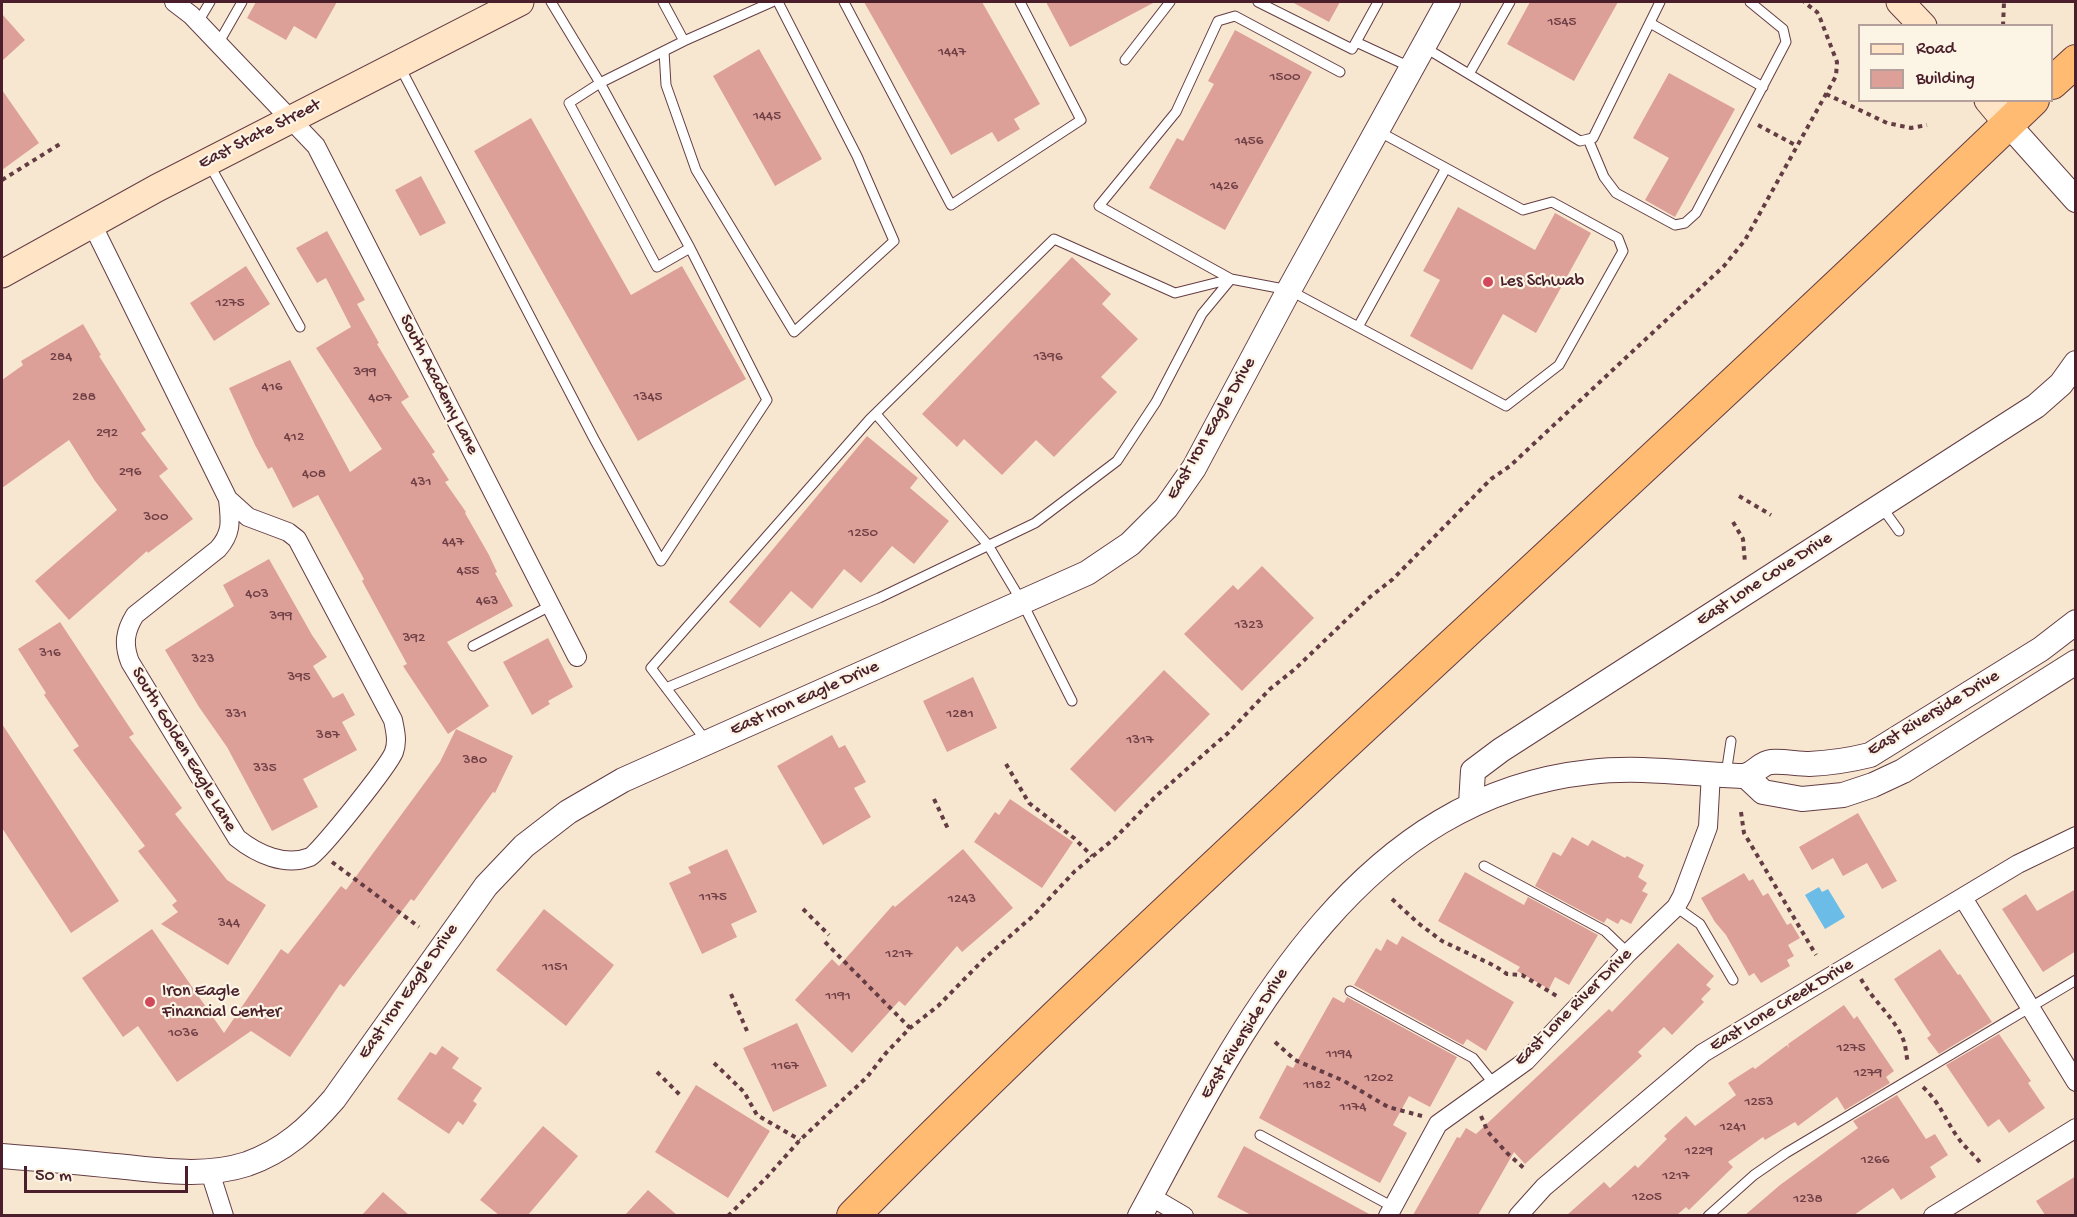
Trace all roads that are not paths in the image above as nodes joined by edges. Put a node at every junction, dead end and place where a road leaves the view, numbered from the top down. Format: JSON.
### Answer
{"nodes":[{"id":1,"x":174,"y":2,"type":"edge"},
{"id":2,"x":210,"y":2,"type":"edge"},
{"id":3,"x":242,"y":2,"type":"edge"},
{"id":4,"x":520,"y":2,"type":"edge"},
{"id":5,"x":551,"y":2,"type":"edge"},
{"id":6,"x":663,"y":2,"type":"edge"},
{"id":7,"x":772,"y":2,"type":"edge"},
{"id":8,"x":778,"y":2,"type":"edge"},
{"id":9,"x":844,"y":2,"type":"edge"},
{"id":10,"x":1020,"y":2,"type":"edge"},
{"id":11,"x":1170,"y":2,"type":"edge"},
{"id":12,"x":1258,"y":2,"type":"edge"},
{"id":13,"x":1378,"y":2,"type":"edge"},
{"id":14,"x":1448,"y":2,"type":"edge"},
{"id":15,"x":1510,"y":2,"type":"edge"},
{"id":16,"x":1660,"y":2,"type":"edge"},
{"id":17,"x":1750,"y":2,"type":"edge"},
{"id":18,"x":1900,"y":2,"type":"edge"},
{"id":19,"x":198,"y":22,"type":"junction"},
{"id":20,"x":1650,"y":23,"type":"junction"},
{"id":21,"x":1921,"y":24,"type":"edge"},
{"id":22,"x":684,"y":41,"type":"junction"},
{"id":23,"x":1356,"y":42,"type":"junction"},
{"id":24,"x":218,"y":44,"type":"junction"},
{"id":25,"x":1424,"y":47,"type":"junction"},
{"id":26,"x":664,"y":51,"type":"junction"},
{"id":27,"x":1125,"y":60,"type":"dead end"},
{"id":28,"x":2076,"y":61,"type":"edge"},
{"id":29,"x":399,"y":64,"type":"junction"},
{"id":30,"x":1412,"y":68,"type":"junction"},
{"id":31,"x":1340,"y":72,"type":"dead end"},
{"id":32,"x":1468,"y":74,"type":"junction"},
{"id":33,"x":2053,"y":82,"type":"edge"},
{"id":34,"x":600,"y":83,"type":"junction"},
{"id":35,"x":1763,"y":87,"type":"junction"},
{"id":36,"x":1990,"y":102,"type":"edge"},
{"id":37,"x":2031,"y":102,"type":"edge"},
{"id":38,"x":289,"y":120,"type":"junction"},
{"id":39,"x":2008,"y":124,"type":"junction"},
{"id":40,"x":1378,"y":131,"type":"junction"},
{"id":41,"x":1588,"y":139,"type":"junction"},
{"id":42,"x":207,"y":162,"type":"junction"},
{"id":43,"x":1446,"y":168,"type":"junction"},
{"id":44,"x":2076,"y":200,"type":"edge"},
{"id":45,"x":92,"y":224,"type":"junction"},
{"id":46,"x":690,"y":248,"type":"junction"},
{"id":47,"x":2,"y":274,"type":"edge"},
{"id":48,"x":1231,"y":279,"type":"junction"},
{"id":49,"x":1289,"y":290,"type":"junction"},
{"id":50,"x":300,"y":327,"type":"dead end"},
{"id":51,"x":1358,"y":327,"type":"junction"},
{"id":52,"x":2076,"y":363,"type":"edge"},
{"id":53,"x":876,"y":414,"type":"junction"},
{"id":54,"x":228,"y":499,"type":"junction"},
{"id":55,"x":1881,"y":506,"type":"junction"},
{"id":56,"x":1899,"y":531,"type":"dead end"},
{"id":57,"x":988,"y":546,"type":"junction"},
{"id":58,"x":1022,"y":602,"type":"junction"},
{"id":59,"x":550,"y":606,"type":"junction"},
{"id":60,"x":2076,"y":622,"type":"edge"},
{"id":61,"x":473,"y":646,"type":"dead end"},
{"id":62,"x":577,"y":657,"type":"dead end"},
{"id":63,"x":2076,"y":662,"type":"edge"},
{"id":64,"x":666,"y":687,"type":"junction"},
{"id":65,"x":1072,"y":701,"type":"dead end"},
{"id":66,"x":1731,"y":741,"type":"dead end"},
{"id":67,"x":708,"y":742,"type":"junction"},
{"id":68,"x":1728,"y":774,"type":"junction"},
{"id":69,"x":1471,"y":804,"type":"junction"},
{"id":70,"x":2076,"y":836,"type":"edge"},
{"id":71,"x":1485,"y":866,"type":"dead end"},
{"id":72,"x":1964,"y":898,"type":"junction"},
{"id":73,"x":1676,"y":908,"type":"junction"},
{"id":74,"x":1628,"y":953,"type":"junction"},
{"id":75,"x":1733,"y":980,"type":"dead end"},
{"id":76,"x":2076,"y":980,"type":"edge"},
{"id":77,"x":1350,"y":991,"type":"dead end"},
{"id":78,"x":2030,"y":1007,"type":"junction"},
{"id":79,"x":2076,"y":1082,"type":"edge"},
{"id":80,"x":1494,"y":1084,"type":"junction"},
{"id":81,"x":2076,"y":1128,"type":"edge"},
{"id":82,"x":1260,"y":1135,"type":"dead end"},
{"id":83,"x":2,"y":1156,"type":"edge"},
{"id":84,"x":210,"y":1172,"type":"junction"},
{"id":85,"x":1145,"y":1206,"type":"edge"},
{"id":86,"x":1391,"y":1211,"type":"edge"},
{"id":87,"x":224,"y":1215,"type":"edge"},
{"id":88,"x":853,"y":1215,"type":"edge"},
{"id":89,"x":1184,"y":1215,"type":"edge"},
{"id":90,"x":1518,"y":1215,"type":"edge"},
{"id":91,"x":1708,"y":1215,"type":"edge"},
{"id":92,"x":1933,"y":1215,"type":"edge"}],
"edges":[{"from":1,"to":19,"type":"street","name":"South Academy Lane"},
{"from":2,"to":19,"type":"lane"},
{"from":3,"to":24,"type":"lane"},
{"from":4,"to":29,"type":"main road","name":"East State Street"},
{"from":5,"to":34,"type":"lane"},
{"from":6,"to":22,"type":"lane"},
{"from":7,"to":22,"type":"lane"},
{"from":8,"to":26,"type":"lane"},
{"from":9,"to":10,"type":"lane"},
{"from":11,"to":27,"type":"lane"},
{"from":12,"to":23,"type":"lane"},
{"from":13,"to":23,"type":"lane"},
{"from":14,"to":25,"type":"street","name":"East Iron Eagle Drive"},
{"from":15,"to":32,"type":"lane"},
{"from":16,"to":20,"type":"lane"},
{"from":17,"to":35,"type":"lane"},
{"from":18,"to":21,"type":"main road"},
{"from":19,"to":24,"type":"street","name":"South Academy Lane"},
{"from":20,"to":35,"type":"lane"},
{"from":20,"to":41,"type":"lane"},
{"from":22,"to":26,"type":"lane"},
{"from":23,"to":30,"type":"lane"},
{"from":24,"to":38,"type":"street","name":"South Academy Lane"},
{"from":25,"to":30,"type":"street","name":"East Iron Eagle Drive"},
{"from":25,"to":32,"type":"lane"},
{"from":26,"to":34,"type":"lane"},
{"from":28,"to":33,"type":"highway"},
{"from":29,"to":38,"type":"main road","name":"East State Street"},
{"from":29,"to":46,"type":"lane"},
{"from":30,"to":40,"type":"street","name":"East Iron Eagle Drive"},
{"from":31,"to":48,"type":"lane"},
{"from":32,"to":41,"type":"lane"},
{"from":34,"to":46,"type":"lane"},
{"from":34,"to":46,"type":"lane"},
{"from":35,"to":41,"type":"lane"},
{"from":36,"to":39,"type":"main road"},
{"from":37,"to":39,"type":"highway"},
{"from":38,"to":42,"type":"main road","name":"East State Street"},
{"from":38,"to":59,"type":"street","name":"South Academy Lane"},
{"from":39,"to":44,"type":"street"},
{"from":39,"to":88,"type":"highway"},
{"from":40,"to":43,"type":"lane"},
{"from":40,"to":49,"type":"street","name":"East Iron Eagle Drive"},
{"from":42,"to":45,"type":"main road","name":"East State Street"},
{"from":42,"to":50,"type":"lane"},
{"from":43,"to":51,"type":"lane"},
{"from":43,"to":51,"type":"lane"},
{"from":45,"to":47,"type":"main road","name":"East State Street"},
{"from":45,"to":54,"type":"street","name":"South Golden Eagle Lane"},
{"from":48,"to":49,"type":"lane"},
{"from":48,"to":53,"type":"lane"},
{"from":48,"to":57,"type":"lane"},
{"from":49,"to":51,"type":"lane"},
{"from":49,"to":58,"type":"street","name":"East Iron Eagle Drive"},
{"from":52,"to":55,"type":"street","name":"East Lone Cove Drive"},
{"from":53,"to":57,"type":"lane"},
{"from":53,"to":64,"type":"lane"},
{"from":54,"to":54,"type":"street","name":"South Golden Eagle Lane"},
{"from":55,"to":56,"type":"lane"},
{"from":55,"to":69,"type":"street","name":"East Lone Cove Drive"},
{"from":57,"to":58,"type":"lane"},
{"from":57,"to":64,"type":"lane"},
{"from":58,"to":65,"type":"lane"},
{"from":58,"to":67,"type":"street","name":"East Iron Eagle Drive"},
{"from":59,"to":61,"type":"lane"},
{"from":59,"to":62,"type":"street","name":"South Academy Lane"},
{"from":60,"to":68,"type":"street","name":"East Riverside Drive"},
{"from":63,"to":68,"type":"street","name":"East Riverside Drive"},
{"from":64,"to":67,"type":"lane"},
{"from":66,"to":68,"type":"lane"},
{"from":67,"to":84,"type":"street","name":"East Iron Eagle Drive"},
{"from":68,"to":69,"type":"street","name":"East Riverside Drive"},
{"from":68,"to":73,"type":"street","name":"East Lone River Drive"},
{"from":69,"to":85,"type":"street","name":"East Riverside Drive"},
{"from":70,"to":72,"type":"street","name":"East Lone Creek Drive"},
{"from":71,"to":74,"type":"lane"},
{"from":72,"to":78,"type":"street"},
{"from":72,"to":90,"type":"street","name":"East Lone Creek Drive"},
{"from":73,"to":74,"type":"street","name":"East Lone River Drive"},
{"from":73,"to":75,"type":"lane"},
{"from":74,"to":80,"type":"street","name":"East Lone River Drive"},
{"from":76,"to":78,"type":"lane"},
{"from":77,"to":80,"type":"lane"},
{"from":78,"to":79,"type":"street"},
{"from":78,"to":91,"type":"lane"},
{"from":80,"to":86,"type":"street","name":"East Lone River Drive"},
{"from":81,"to":92,"type":"street"},
{"from":82,"to":86,"type":"lane"},
{"from":83,"to":84,"type":"street","name":"East Iron Eagle Drive"},
{"from":84,"to":87,"type":"street"},
{"from":85,"to":89,"type":"street"}]}
